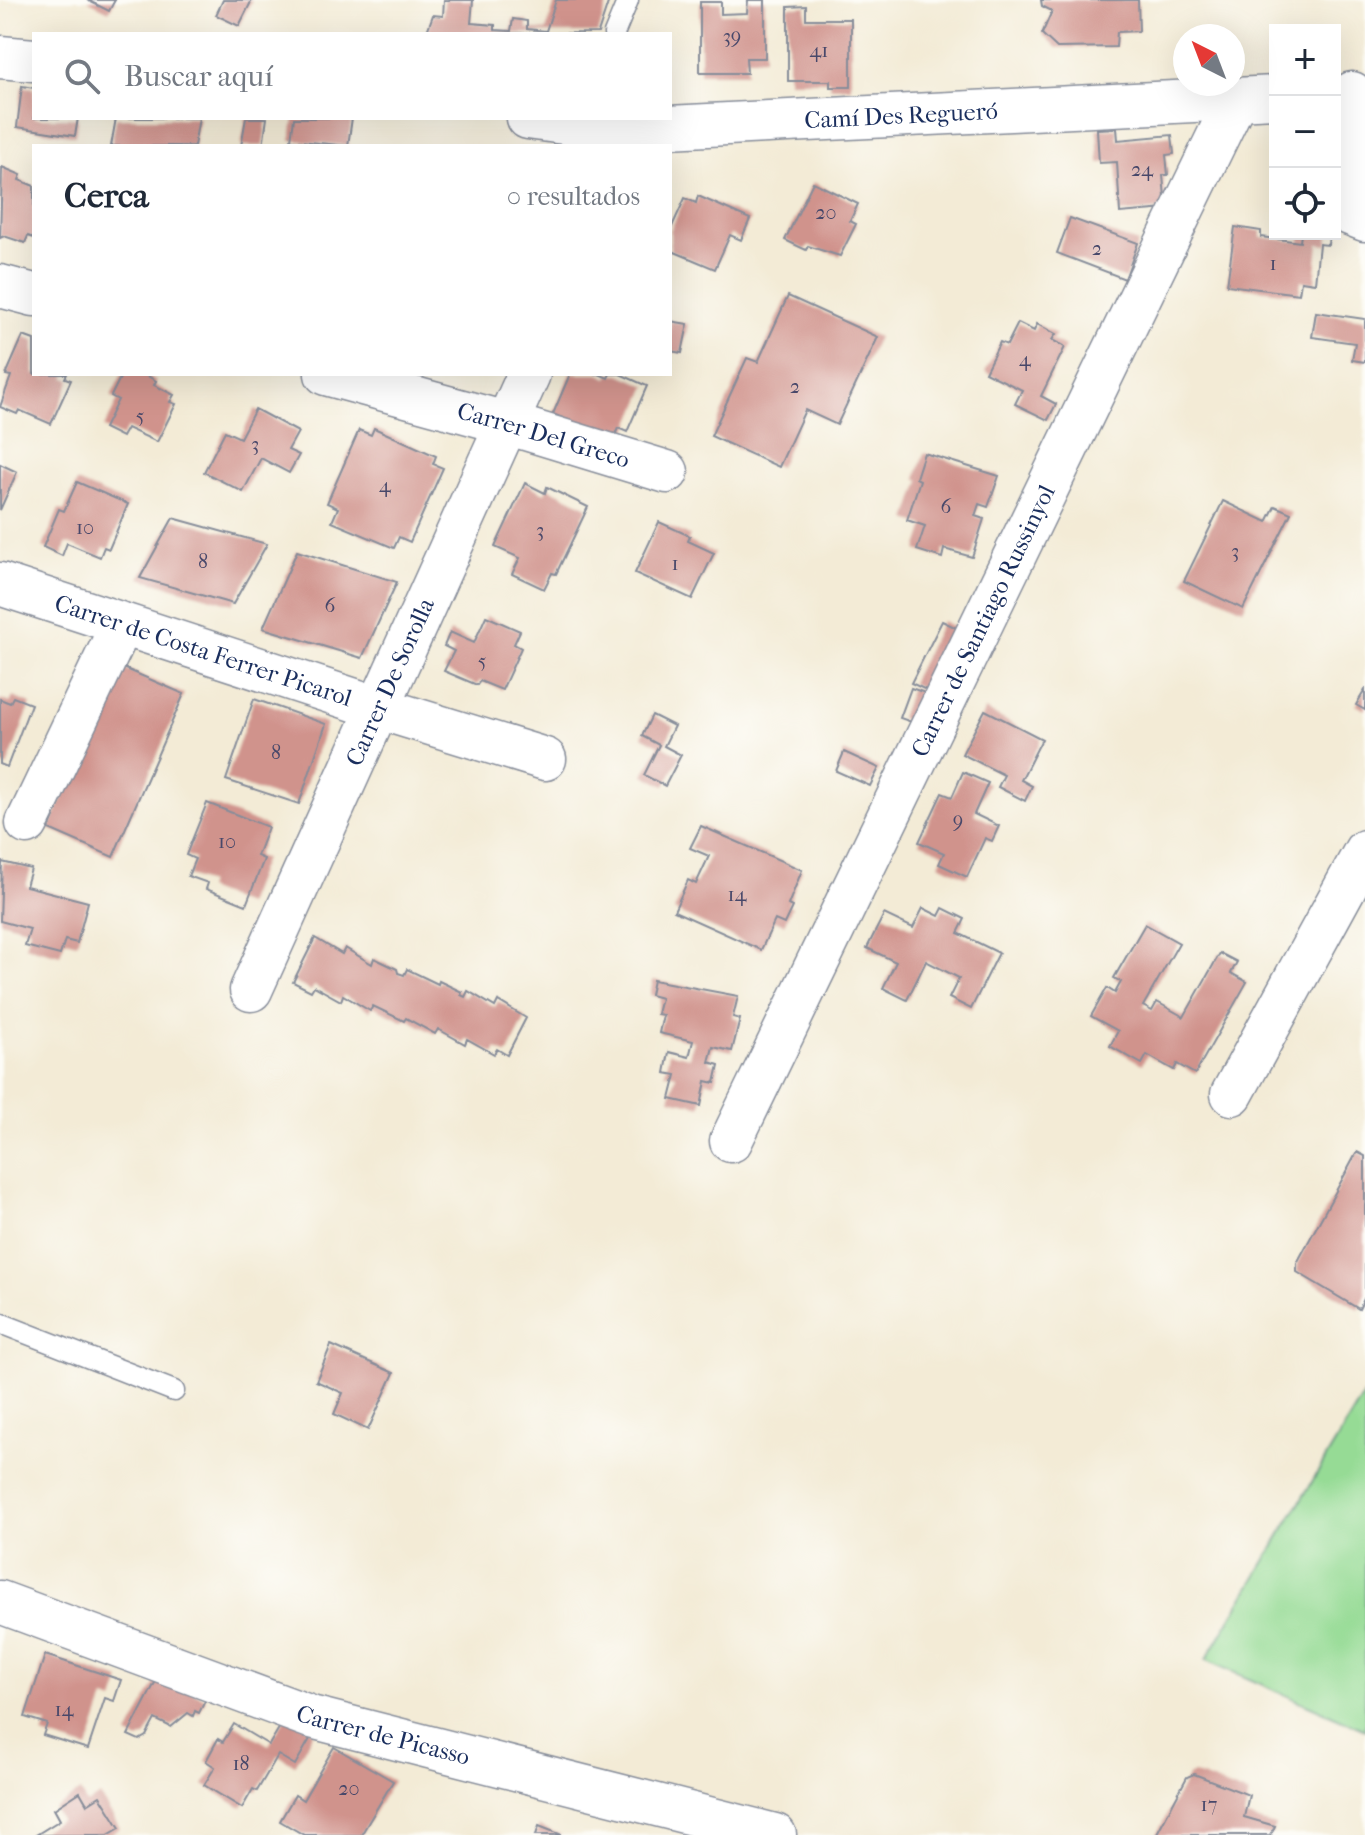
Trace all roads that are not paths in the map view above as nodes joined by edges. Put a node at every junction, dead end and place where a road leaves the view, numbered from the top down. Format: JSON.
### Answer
{"nodes":[{"id":1,"x":628,"y":0,"type":"edge"},
{"id":2,"x":615,"y":32,"type":"edge"},
{"id":3,"x":0,"y":57,"type":"edge"},
{"id":4,"x":32,"y":60,"type":"edge"},
{"id":5,"x":1351,"y":93,"type":"edge"},
{"id":6,"x":1256,"y":98,"type":"edge"},
{"id":7,"x":554,"y":120,"type":"edge"},
{"id":8,"x":593,"y":123,"type":"edge"},
{"id":9,"x":644,"y":137,"type":"edge"},
{"id":10,"x":1365,"y":220,"type":"edge"},
{"id":11,"x":0,"y":286,"type":"edge"},
{"id":12,"x":32,"y":294,"type":"edge"},
{"id":13,"x":333,"y":376,"type":"edge"},
{"id":14,"x":528,"y":376,"type":"edge"},
{"id":15,"x":506,"y":423,"type":"junction"},
{"id":16,"x":667,"y":472,"type":"dead end"},
{"id":17,"x":0,"y":584,"type":"edge"},
{"id":18,"x":122,"y":624,"type":"junction"},
{"id":19,"x":379,"y":708,"type":"junction"},
{"id":20,"x":545,"y":759,"type":"dead end"},
{"id":21,"x":27,"y":823,"type":"dead end"},
{"id":22,"x":1365,"y":851,"type":"edge"},
{"id":23,"x":251,"y":990,"type":"dead end"},
{"id":24,"x":1232,"y":1094,"type":"dead end"},
{"id":25,"x":731,"y":1141,"type":"dead end"},
{"id":26,"x":0,"y":1323,"type":"edge"},
{"id":27,"x":174,"y":1391,"type":"dead end"},
{"id":28,"x":0,"y":1602,"type":"edge"},
{"id":29,"x":775,"y":1835,"type":"edge"}],
"edges":[{"from":1,"to":2,"type":"lane"},
{"from":3,"to":4,"type":"street"},
{"from":5,"to":10,"type":"street"},
{"from":6,"to":9,"type":"street","name":"Camí Des Regueró"},
{"from":6,"to":25,"type":"street","name":"Carrer de Santiago Russinyol"},
{"from":7,"to":8,"type":"street","name":"Camí Des Regueró"},
{"from":8,"to":9,"type":"street","name":"Camí Des Regueró"},
{"from":11,"to":12,"type":"street"},
{"from":13,"to":15,"type":"street","name":"Carrer Del Greco"},
{"from":14,"to":15,"type":"street","name":"Carrer De Sorolla"},
{"from":15,"to":16,"type":"street","name":"Carrer Del Greco"},
{"from":15,"to":19,"type":"street","name":"Carrer De Sorolla"},
{"from":17,"to":18,"type":"street","name":"Carrer de Costa Ferrer Picarol"},
{"from":18,"to":19,"type":"street","name":"Carrer de Costa Ferrer Picarol"},
{"from":18,"to":21,"type":"street"},
{"from":19,"to":20,"type":"street","name":"Carrer de Costa Ferrer Picarol"},
{"from":19,"to":23,"type":"street","name":"Carrer De Sorolla"},
{"from":22,"to":24,"type":"street"},
{"from":26,"to":27,"type":"lane"},
{"from":28,"to":29,"type":"street","name":"Carrer de Picasso"}]}
